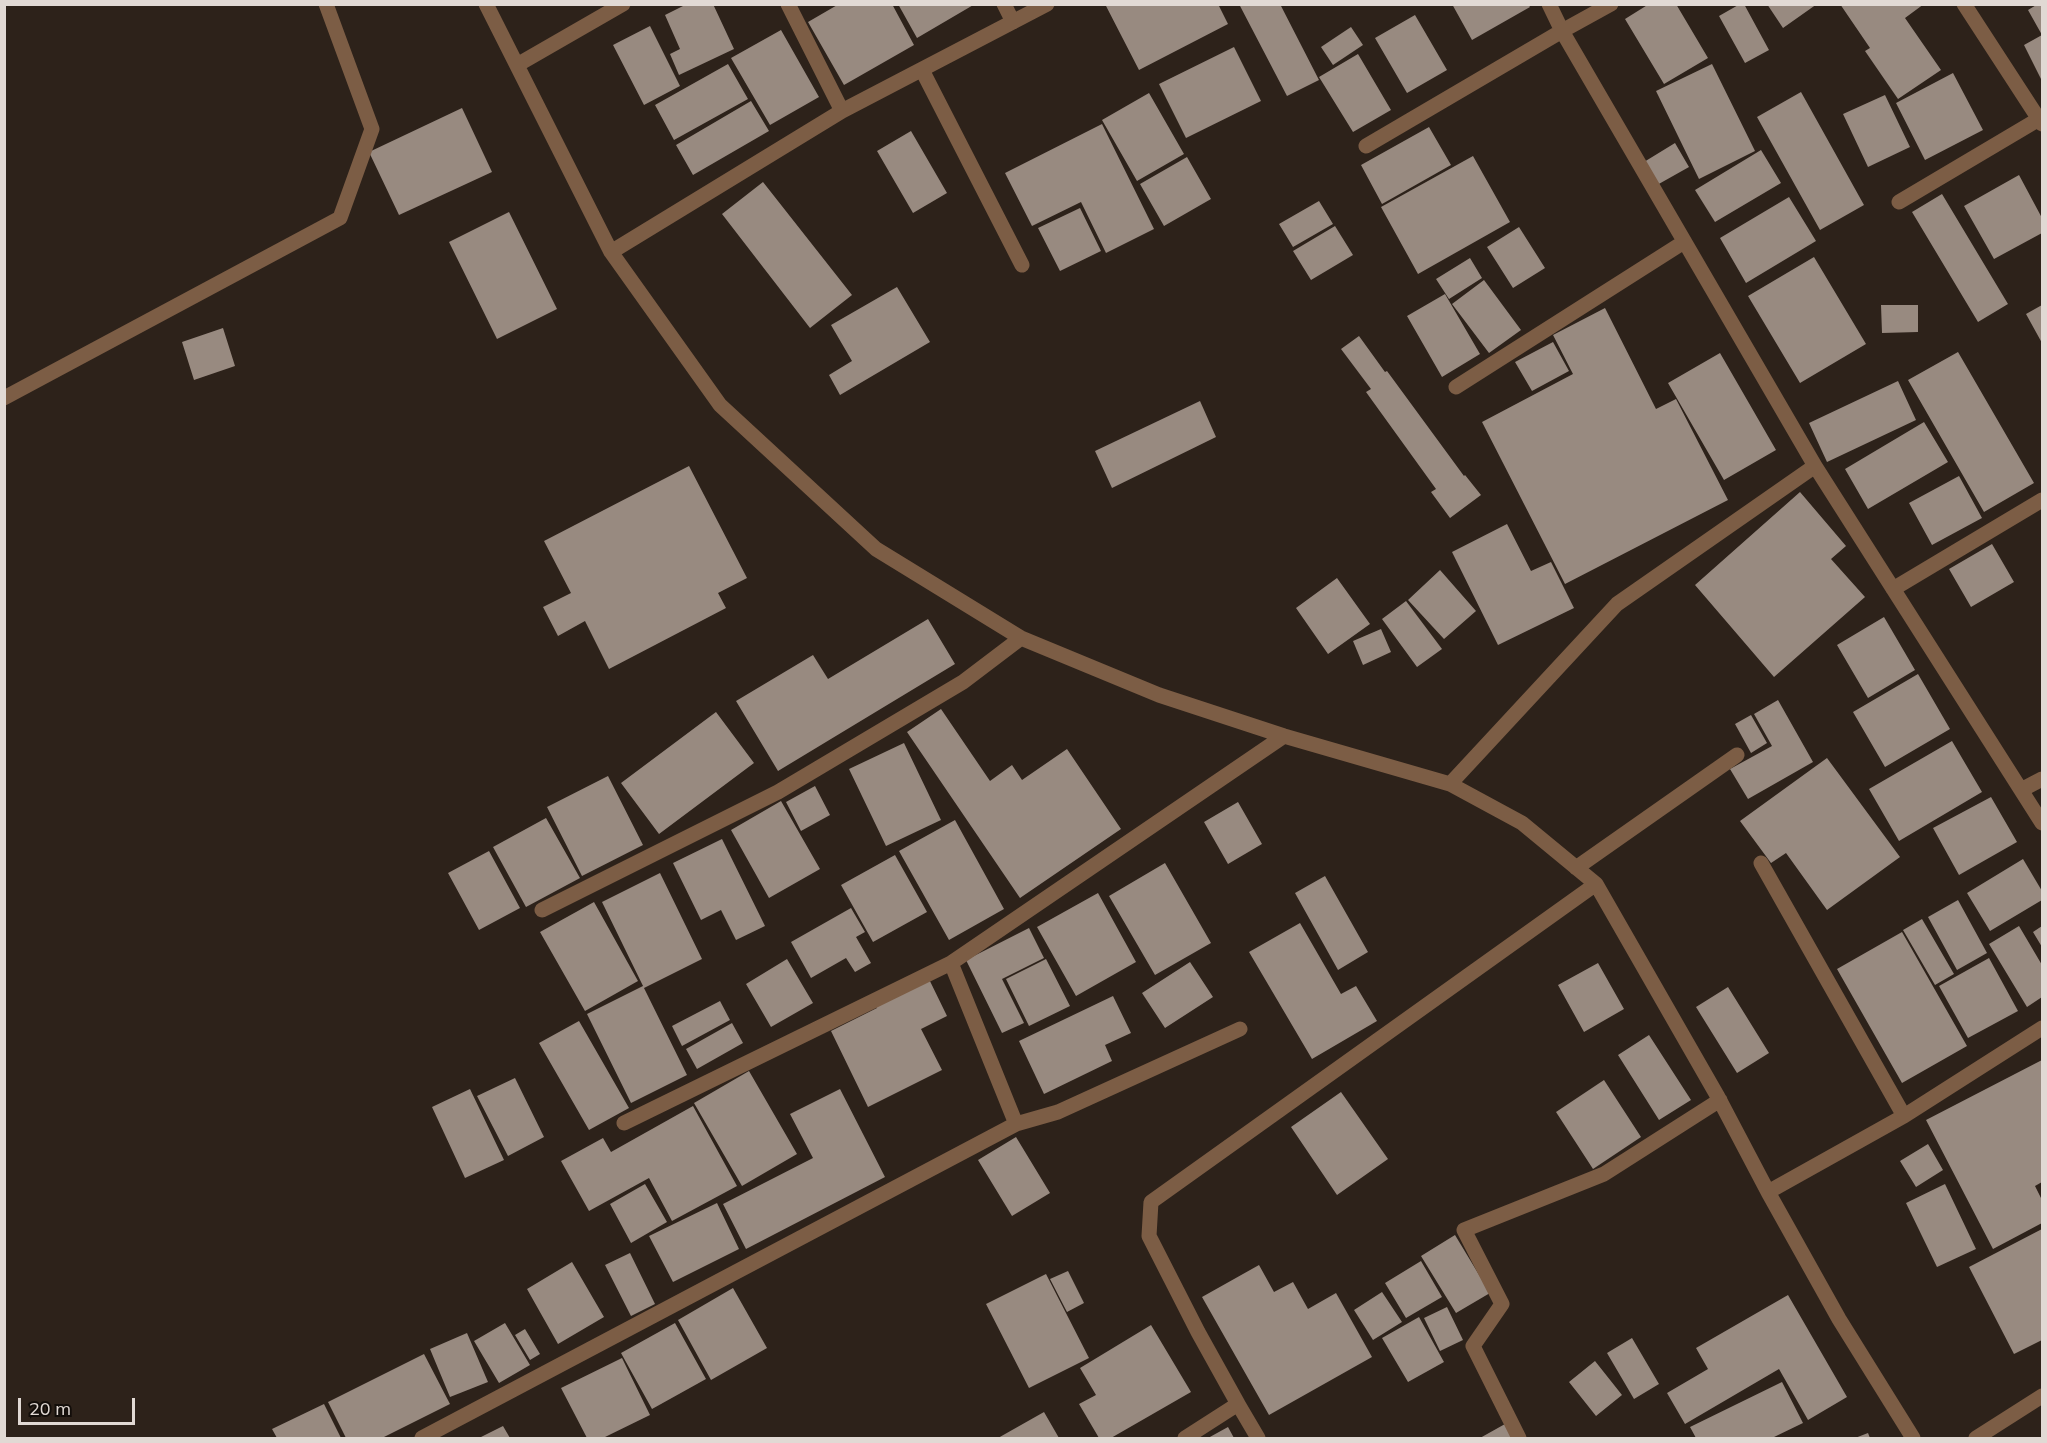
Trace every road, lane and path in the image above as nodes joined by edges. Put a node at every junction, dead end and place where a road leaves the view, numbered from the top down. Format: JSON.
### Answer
{"nodes":[{"id":1,"x":326,"y":4,"type":"edge"},
{"id":2,"x":486,"y":4,"type":"edge"},
{"id":3,"x":623,"y":4,"type":"edge"},
{"id":4,"x":788,"y":4,"type":"edge"},
{"id":5,"x":1004,"y":4,"type":"edge"},
{"id":6,"x":1047,"y":4,"type":"edge"},
{"id":7,"x":1549,"y":4,"type":"edge"},
{"id":8,"x":1611,"y":4,"type":"edge"},
{"id":9,"x":1964,"y":4,"type":"edge"},
{"id":10,"x":1013,"y":22,"type":"junction"},
{"id":11,"x":1562,"y":31,"type":"junction"},
{"id":12,"x":517,"y":65,"type":"junction"},
{"id":13,"x":922,"y":70,"type":"junction"},
{"id":14,"x":842,"y":111,"type":"junction"},
{"id":15,"x":2041,"y":122,"type":"edge"},
{"id":16,"x":1366,"y":146,"type":"dead end"},
{"id":17,"x":1899,"y":202,"type":"dead end"},
{"id":18,"x":1684,"y":242,"type":"junction"},
{"id":19,"x":611,"y":252,"type":"junction"},
{"id":20,"x":1022,"y":265,"type":"dead end"},
{"id":21,"x":1456,"y":387,"type":"dead end"},
{"id":22,"x":4,"y":398,"type":"edge"},
{"id":23,"x":1815,"y":466,"type":"junction"},
{"id":24,"x":2043,"y":500,"type":"edge"},
{"id":25,"x":1893,"y":589,"type":"junction"},
{"id":26,"x":1022,"y":638,"type":"junction"},
{"id":27,"x":1284,"y":736,"type":"junction"},
{"id":28,"x":1737,"y":755,"type":"dead end"},
{"id":29,"x":2043,"y":779,"type":"edge"},
{"id":30,"x":1450,"y":784,"type":"junction"},
{"id":31,"x":2021,"y":790,"type":"junction"},
{"id":32,"x":2043,"y":823,"type":"edge"},
{"id":33,"x":1761,"y":863,"type":"dead end"},
{"id":34,"x":1576,"y":867,"type":"junction"},
{"id":35,"x":1596,"y":884,"type":"junction"},
{"id":36,"x":542,"y":910,"type":"dead end"},
{"id":37,"x":951,"y":963,"type":"junction"},
{"id":38,"x":2043,"y":1028,"type":"edge"},
{"id":39,"x":1240,"y":1029,"type":"dead end"},
{"id":40,"x":1720,"y":1100,"type":"junction"},
{"id":41,"x":1904,"y":1116,"type":"junction"},
{"id":42,"x":624,"y":1123,"type":"dead end"},
{"id":43,"x":1016,"y":1124,"type":"junction"},
{"id":44,"x":1768,"y":1192,"type":"junction"},
{"id":45,"x":2043,"y":1396,"type":"edge"},
{"id":46,"x":1238,"y":1404,"type":"junction"},
{"id":47,"x":422,"y":1438,"type":"edge"},
{"id":48,"x":1185,"y":1438,"type":"edge"},
{"id":49,"x":1258,"y":1438,"type":"edge"},
{"id":50,"x":1519,"y":1438,"type":"edge"},
{"id":51,"x":1913,"y":1438,"type":"edge"},
{"id":52,"x":1976,"y":1438,"type":"edge"}],
"edges":[{"from":1,"to":22,"type":"street"},
{"from":2,"to":12,"type":"street"},
{"from":3,"to":12,"type":"street"},
{"from":4,"to":14,"type":"street"},
{"from":5,"to":10,"type":"street"},
{"from":6,"to":10,"type":"street"},
{"from":7,"to":11,"type":"street"},
{"from":8,"to":11,"type":"street"},
{"from":9,"to":15,"type":"street"},
{"from":10,"to":13,"type":"street"},
{"from":11,"to":16,"type":"street"},
{"from":11,"to":18,"type":"street"},
{"from":12,"to":19,"type":"street"},
{"from":13,"to":14,"type":"street"},
{"from":13,"to":20,"type":"street"},
{"from":14,"to":19,"type":"street"},
{"from":15,"to":17,"type":"street"},
{"from":18,"to":21,"type":"street"},
{"from":18,"to":23,"type":"street"},
{"from":19,"to":26,"type":"street"},
{"from":23,"to":25,"type":"street"},
{"from":23,"to":30,"type":"street"},
{"from":24,"to":25,"type":"street"},
{"from":25,"to":31,"type":"street"},
{"from":26,"to":27,"type":"street"},
{"from":26,"to":36,"type":"street"},
{"from":27,"to":30,"type":"street"},
{"from":27,"to":37,"type":"street"},
{"from":28,"to":34,"type":"street"},
{"from":29,"to":31,"type":"street"},
{"from":30,"to":34,"type":"street"},
{"from":31,"to":32,"type":"street"},
{"from":33,"to":41,"type":"street"},
{"from":34,"to":35,"type":"street"},
{"from":35,"to":40,"type":"street"},
{"from":35,"to":46,"type":"street"},
{"from":37,"to":42,"type":"street"},
{"from":37,"to":43,"type":"street"},
{"from":38,"to":41,"type":"street"},
{"from":39,"to":43,"type":"street"},
{"from":40,"to":44,"type":"street"},
{"from":40,"to":50,"type":"street"},
{"from":41,"to":44,"type":"street"},
{"from":43,"to":47,"type":"street"},
{"from":44,"to":51,"type":"street"},
{"from":45,"to":52,"type":"street"},
{"from":46,"to":48,"type":"street"},
{"from":46,"to":49,"type":"street"}]}
